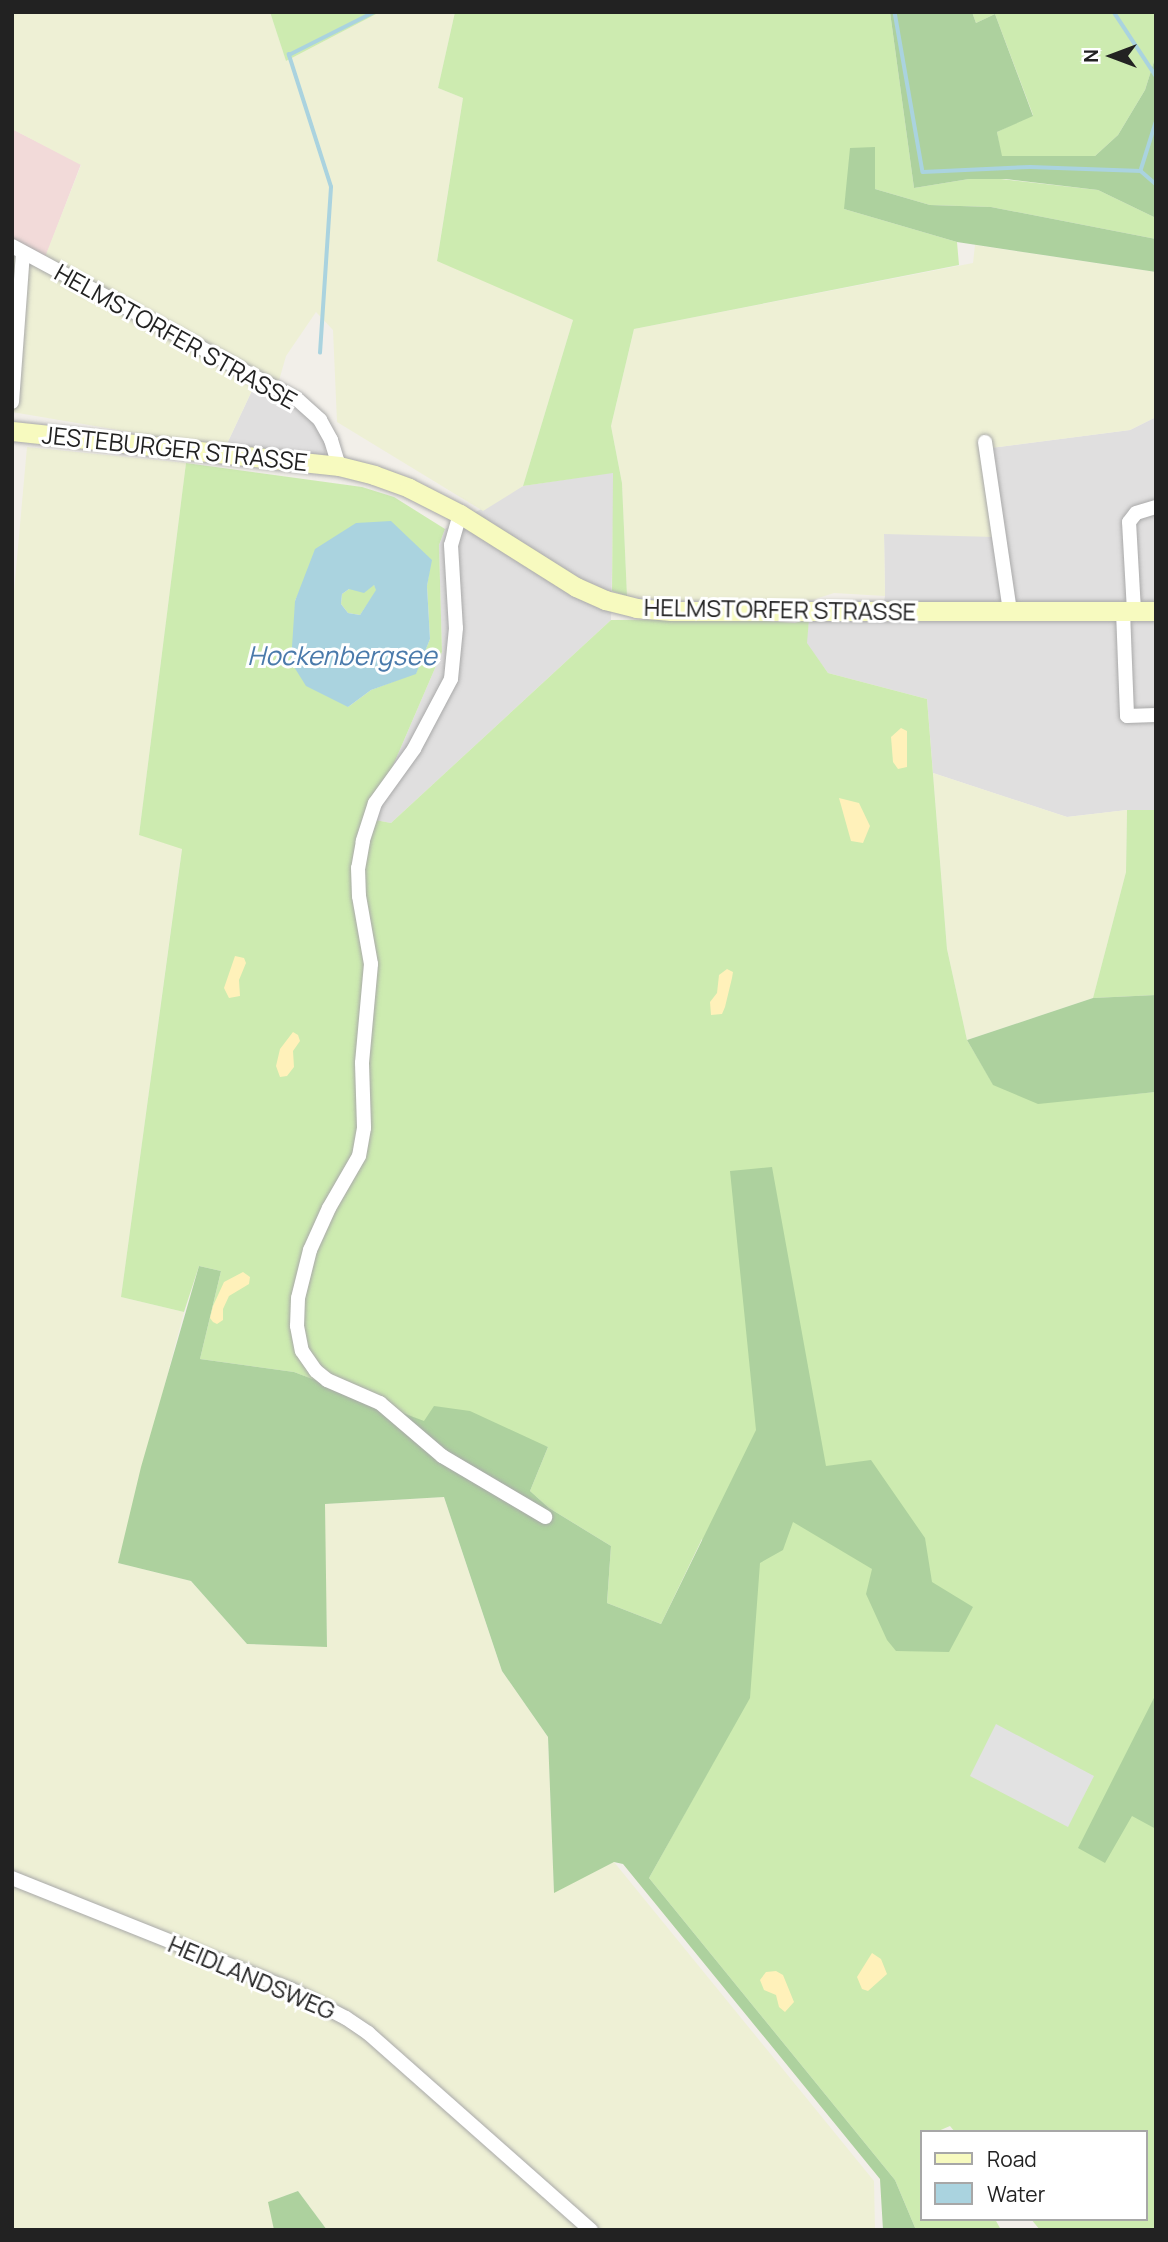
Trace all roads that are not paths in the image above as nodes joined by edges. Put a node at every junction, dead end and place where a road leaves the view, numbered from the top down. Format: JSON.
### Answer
{"nodes":[{"id":1,"x":18,"y":249,"type":"edge"},
{"id":2,"x":12,"y":402,"type":"edge"},
{"id":3,"x":12,"y":431,"type":"edge"},
{"id":4,"x":985,"y":442,"type":"dead end"},
{"id":5,"x":339,"y":466,"type":"junction"},
{"id":6,"x":1156,"y":507,"type":"edge"},
{"id":7,"x":460,"y":514,"type":"junction"},
{"id":8,"x":1010,"y":611,"type":"junction"},
{"id":9,"x":1128,"y":611,"type":"junction"},
{"id":10,"x":1156,"y":611,"type":"edge"},
{"id":11,"x":1156,"y":715,"type":"edge"},
{"id":12,"x":545,"y":1517,"type":"dead end"},
{"id":13,"x":12,"y":1878,"type":"edge"},
{"id":14,"x":591,"y":2230,"type":"edge"}],
"edges":[{"from":1,"to":2,"type":"street"},
{"from":1,"to":5,"type":"street","name":"HELMSTORFER STRASSE"},
{"from":3,"to":5,"type":"main road","name":"JESTEBURGER STRASSE"},
{"from":4,"to":8,"type":"street"},
{"from":5,"to":7,"type":"main road","name":"HELMSTORFER STRASSE"},
{"from":6,"to":9,"type":"street"},
{"from":7,"to":8,"type":"main road","name":"HELMSTORFER STRASSE"},
{"from":7,"to":12,"type":"street"},
{"from":8,"to":9,"type":"main road","name":"HELMSTORFER STRASSE"},
{"from":9,"to":10,"type":"main road","name":"HELMSTORFER STRASSE"},
{"from":9,"to":11,"type":"street"},
{"from":13,"to":14,"type":"street","name":"HEIDLANDSWEG"}]}
